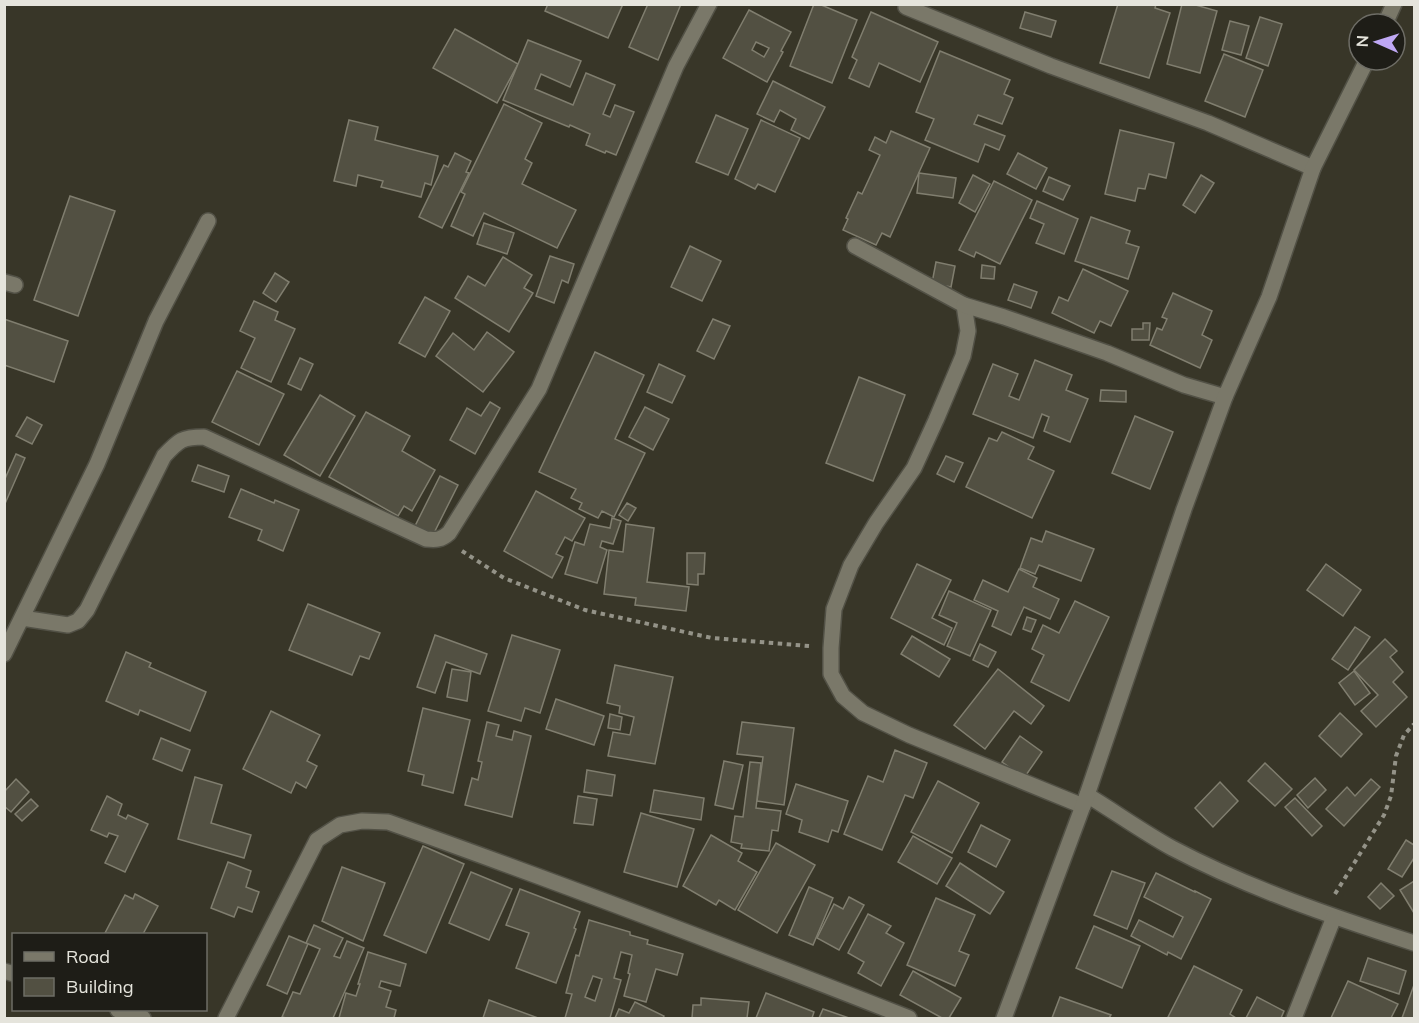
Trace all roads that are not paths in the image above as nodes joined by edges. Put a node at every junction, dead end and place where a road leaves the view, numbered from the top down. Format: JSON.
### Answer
{"nodes":[{"id":1,"x":709,"y":4,"type":"edge"},
{"id":2,"x":906,"y":7,"type":"dead end"},
{"id":3,"x":1361,"y":72,"type":"edge"},
{"id":4,"x":1313,"y":168,"type":"junction"},
{"id":5,"x":208,"y":221,"type":"dead end"},
{"id":6,"x":855,"y":246,"type":"dead end"},
{"id":7,"x":964,"y":305,"type":"junction"},
{"id":8,"x":1225,"y":397,"type":"junction"},
{"id":9,"x":22,"y":618,"type":"junction"},
{"id":10,"x":4,"y":654,"type":"edge"},
{"id":11,"x":1085,"y":801,"type":"junction"},
{"id":12,"x":1328,"y":915,"type":"junction"},
{"id":13,"x":1414,"y":943,"type":"edge"},
{"id":14,"x":121,"y":1011,"type":"edge"},
{"id":15,"x":143,"y":1018,"type":"edge"},
{"id":16,"x":226,"y":1018,"type":"edge"},
{"id":17,"x":909,"y":1018,"type":"edge"},
{"id":18,"x":1004,"y":1018,"type":"edge"},
{"id":19,"x":1294,"y":1018,"type":"edge"}],
"edges":[{"from":1,"to":9,"type":"street"},
{"from":2,"to":4,"type":"street"},
{"from":3,"to":4,"type":"street"},
{"from":4,"to":8,"type":"street"},
{"from":5,"to":9,"type":"street"},
{"from":6,"to":7,"type":"street"},
{"from":7,"to":8,"type":"street"},
{"from":7,"to":11,"type":"street"},
{"from":8,"to":11,"type":"street"},
{"from":9,"to":10,"type":"street"},
{"from":11,"to":12,"type":"street"},
{"from":11,"to":18,"type":"street"},
{"from":12,"to":13,"type":"street"},
{"from":12,"to":19,"type":"street"},
{"from":14,"to":15,"type":"street"},
{"from":16,"to":17,"type":"street"}]}
